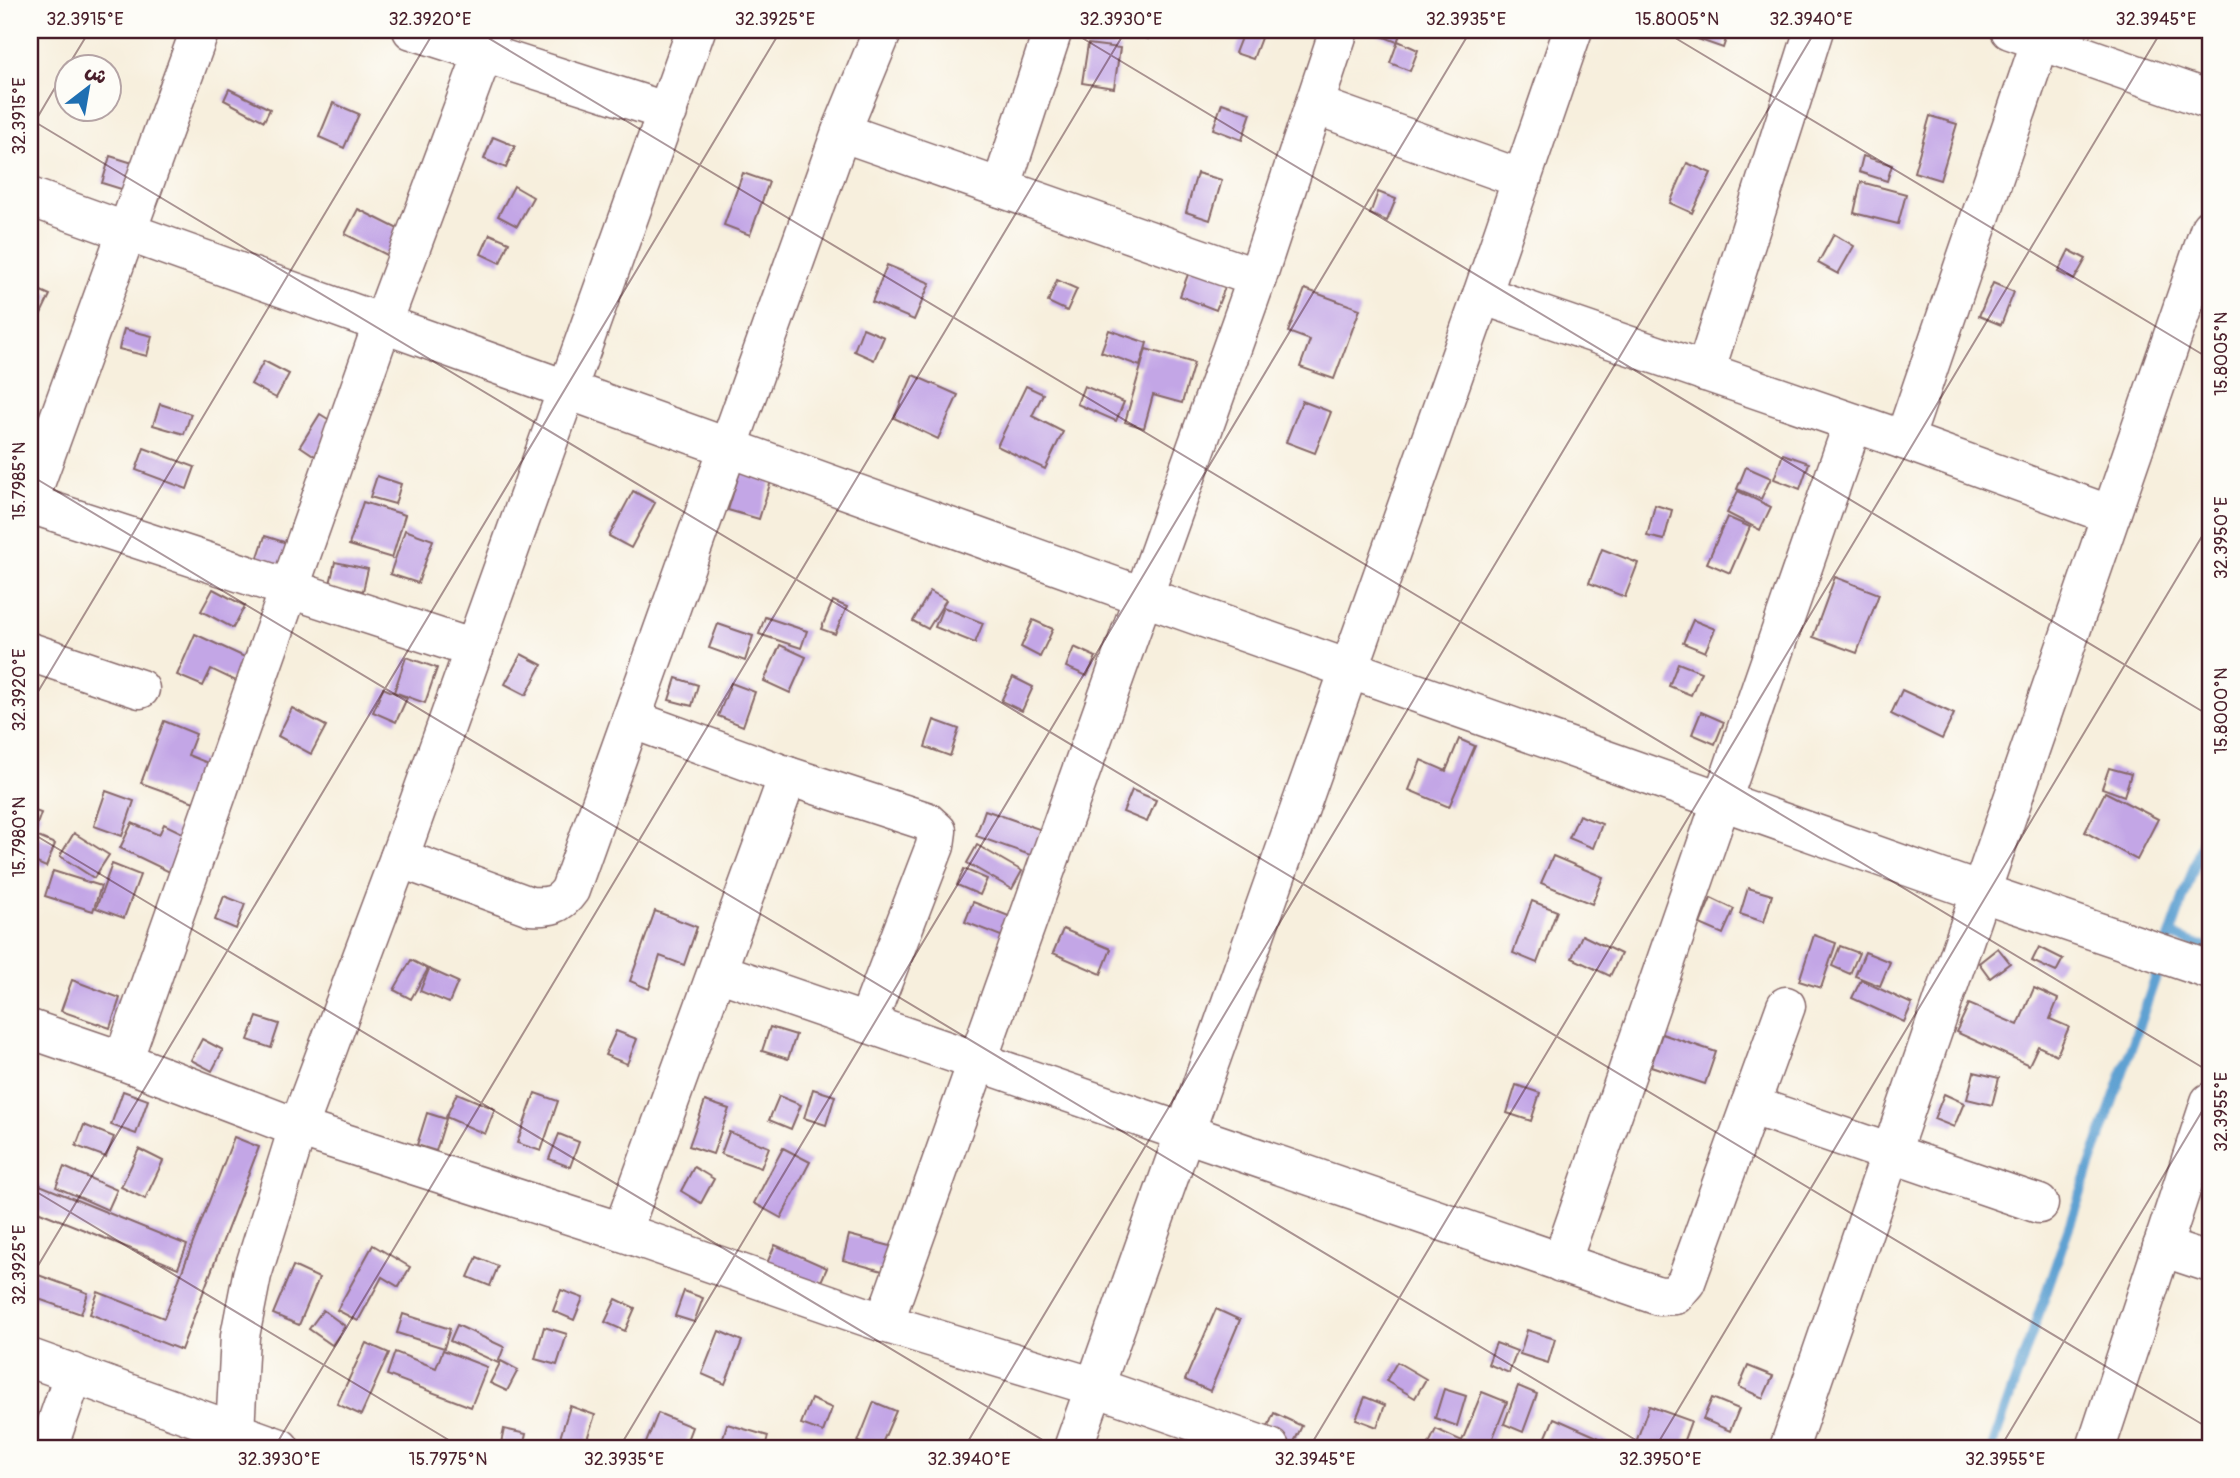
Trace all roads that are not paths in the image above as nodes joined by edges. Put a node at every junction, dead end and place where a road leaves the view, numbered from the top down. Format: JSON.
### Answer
{"nodes":[{"id":1,"x":200,"y":30,"type":"edge"},
{"id":2,"x":412,"y":30,"type":"edge"},
{"id":3,"x":696,"y":30,"type":"edge"},
{"id":4,"x":883,"y":30,"type":"edge"},
{"id":5,"x":1053,"y":30,"type":"edge"},
{"id":6,"x":1339,"y":30,"type":"edge"},
{"id":7,"x":1573,"y":30,"type":"edge"},
{"id":8,"x":1814,"y":30,"type":"edge"},
{"id":9,"x":2025,"y":35,"type":"edge"},
{"id":10,"x":487,"y":41,"type":"edge"},
{"id":11,"x":2210,"y":100,"type":"edge"},
{"id":12,"x":1315,"y":105,"type":"junction"},
{"id":13,"x":668,"y":112,"type":"junction"},
{"id":14,"x":841,"y":132,"type":"junction"},
{"id":15,"x":1522,"y":179,"type":"junction"},
{"id":16,"x":1001,"y":188,"type":"junction"},
{"id":17,"x":30,"y":197,"type":"edge"},
{"id":18,"x":2210,"y":228,"type":"edge"},
{"id":19,"x":125,"y":230,"type":"junction"},
{"id":20,"x":1257,"y":278,"type":"junction"},
{"id":21,"x":1482,"y":295,"type":"junction"},
{"id":22,"x":382,"y":325,"type":"junction"},
{"id":23,"x":1705,"y":372,"type":"junction"},
{"id":24,"x":568,"y":389,"type":"junction"},
{"id":25,"x":1853,"y":424,"type":"junction"},
{"id":26,"x":1904,"y":440,"type":"junction"},
{"id":27,"x":729,"y":446,"type":"junction"},
{"id":28,"x":30,"y":498,"type":"edge"},
{"id":29,"x":30,"y":504,"type":"edge"},
{"id":30,"x":2110,"y":515,"type":"junction"},
{"id":31,"x":290,"y":587,"type":"junction"},
{"id":32,"x":1142,"y":596,"type":"junction"},
{"id":33,"x":474,"y":649,"type":"junction"},
{"id":34,"x":30,"y":652,"type":"edge"},
{"id":35,"x":1349,"y":668,"type":"junction"},
{"id":36,"x":140,"y":689,"type":"dead end"},
{"id":37,"x":631,"y":719,"type":"junction"},
{"id":38,"x":788,"y":776,"type":"junction"},
{"id":39,"x":1722,"y":801,"type":"junction"},
{"id":40,"x":399,"y":858,"type":"junction"},
{"id":41,"x":1983,"y":893,"type":"junction"},
{"id":42,"x":2210,"y":970,"type":"edge"},
{"id":43,"x":718,"y":972,"type":"junction"},
{"id":44,"x":1786,"y":1006,"type":"dead end"},
{"id":45,"x":867,"y":1023,"type":"junction"},
{"id":46,"x":30,"y":1029,"type":"edge"},
{"id":47,"x":123,"y":1061,"type":"junction"},
{"id":48,"x":978,"y":1062,"type":"junction"},
{"id":49,"x":2210,"y":1102,"type":"edge"},
{"id":50,"x":1750,"y":1105,"type":"junction"},
{"id":51,"x":298,"y":1128,"type":"junction"},
{"id":52,"x":1185,"y":1132,"type":"junction"},
{"id":53,"x":1890,"y":1155,"type":"junction"},
{"id":54,"x":2039,"y":1204,"type":"dead end"},
{"id":55,"x":622,"y":1232,"type":"junction"},
{"id":56,"x":2162,"y":1247,"type":"junction"},
{"id":57,"x":1561,"y":1263,"type":"junction"},
{"id":58,"x":2210,"y":1263,"type":"edge"},
{"id":59,"x":884,"y":1323,"type":"junction"},
{"id":60,"x":30,"y":1358,"type":"edge"},
{"id":61,"x":74,"y":1373,"type":"junction"},
{"id":62,"x":1095,"y":1387,"type":"junction"},
{"id":63,"x":235,"y":1432,"type":"junction"},
{"id":64,"x":48,"y":1448,"type":"edge"},
{"id":65,"x":280,"y":1448,"type":"edge"},
{"id":66,"x":1073,"y":1448,"type":"edge"},
{"id":67,"x":1270,"y":1448,"type":"edge"},
{"id":68,"x":1789,"y":1448,"type":"edge"},
{"id":69,"x":2096,"y":1448,"type":"edge"}],
"edges":[{"from":1,"to":19,"type":"street"},
{"from":2,"to":10,"type":"street"},
{"from":3,"to":13,"type":"street"},
{"from":4,"to":14,"type":"street"},
{"from":5,"to":16,"type":"street"},
{"from":6,"to":12,"type":"street"},
{"from":7,"to":15,"type":"street"},
{"from":8,"to":23,"type":"street"},
{"from":9,"to":11,"type":"street"},
{"from":9,"to":26,"type":"street"},
{"from":10,"to":13,"type":"street"},
{"from":10,"to":22,"type":"street"},
{"from":12,"to":15,"type":"street"},
{"from":12,"to":20,"type":"street"},
{"from":13,"to":24,"type":"street"},
{"from":14,"to":16,"type":"street"},
{"from":14,"to":27,"type":"street"},
{"from":15,"to":21,"type":"street"},
{"from":16,"to":20,"type":"street"},
{"from":17,"to":19,"type":"street"},
{"from":18,"to":30,"type":"street"},
{"from":19,"to":22,"type":"street"},
{"from":19,"to":28,"type":"street"},
{"from":20,"to":32,"type":"street"},
{"from":21,"to":23,"type":"street"},
{"from":21,"to":35,"type":"street"},
{"from":22,"to":24,"type":"street"},
{"from":22,"to":31,"type":"street"},
{"from":23,"to":25,"type":"street"},
{"from":24,"to":27,"type":"street"},
{"from":24,"to":33,"type":"street"},
{"from":25,"to":26,"type":"street"},
{"from":25,"to":39,"type":"street"},
{"from":26,"to":30,"type":"street"},
{"from":27,"to":32,"type":"street"},
{"from":27,"to":37,"type":"street"},
{"from":29,"to":31,"type":"street"},
{"from":30,"to":41,"type":"street"},
{"from":31,"to":33,"type":"street"},
{"from":31,"to":47,"type":"street"},
{"from":32,"to":35,"type":"street"},
{"from":32,"to":48,"type":"street"},
{"from":33,"to":40,"type":"street"},
{"from":34,"to":36,"type":"street"},
{"from":35,"to":39,"type":"street"},
{"from":35,"to":52,"type":"street"},
{"from":37,"to":38,"type":"street"},
{"from":37,"to":40,"type":"street"},
{"from":38,"to":43,"type":"street"},
{"from":38,"to":45,"type":"street"},
{"from":39,"to":41,"type":"street"},
{"from":39,"to":57,"type":"street"},
{"from":40,"to":51,"type":"street"},
{"from":41,"to":42,"type":"street"},
{"from":41,"to":53,"type":"street"},
{"from":43,"to":45,"type":"street"},
{"from":43,"to":55,"type":"street"},
{"from":44,"to":50,"type":"street"},
{"from":45,"to":48,"type":"street"},
{"from":46,"to":47,"type":"street"},
{"from":47,"to":51,"type":"street"},
{"from":48,"to":52,"type":"street"},
{"from":48,"to":59,"type":"street"},
{"from":49,"to":56,"type":"street"},
{"from":50,"to":53,"type":"street"},
{"from":50,"to":57,"type":"street"},
{"from":51,"to":55,"type":"street"},
{"from":51,"to":63,"type":"street"},
{"from":52,"to":57,"type":"street"},
{"from":52,"to":62,"type":"street"},
{"from":53,"to":54,"type":"street"},
{"from":53,"to":68,"type":"street"},
{"from":55,"to":59,"type":"street"},
{"from":56,"to":58,"type":"street"},
{"from":56,"to":69,"type":"street"},
{"from":59,"to":62,"type":"street"},
{"from":60,"to":61,"type":"street"},
{"from":61,"to":63,"type":"street"},
{"from":61,"to":64,"type":"street"},
{"from":62,"to":66,"type":"street"},
{"from":62,"to":67,"type":"street"},
{"from":63,"to":65,"type":"street"}]}
